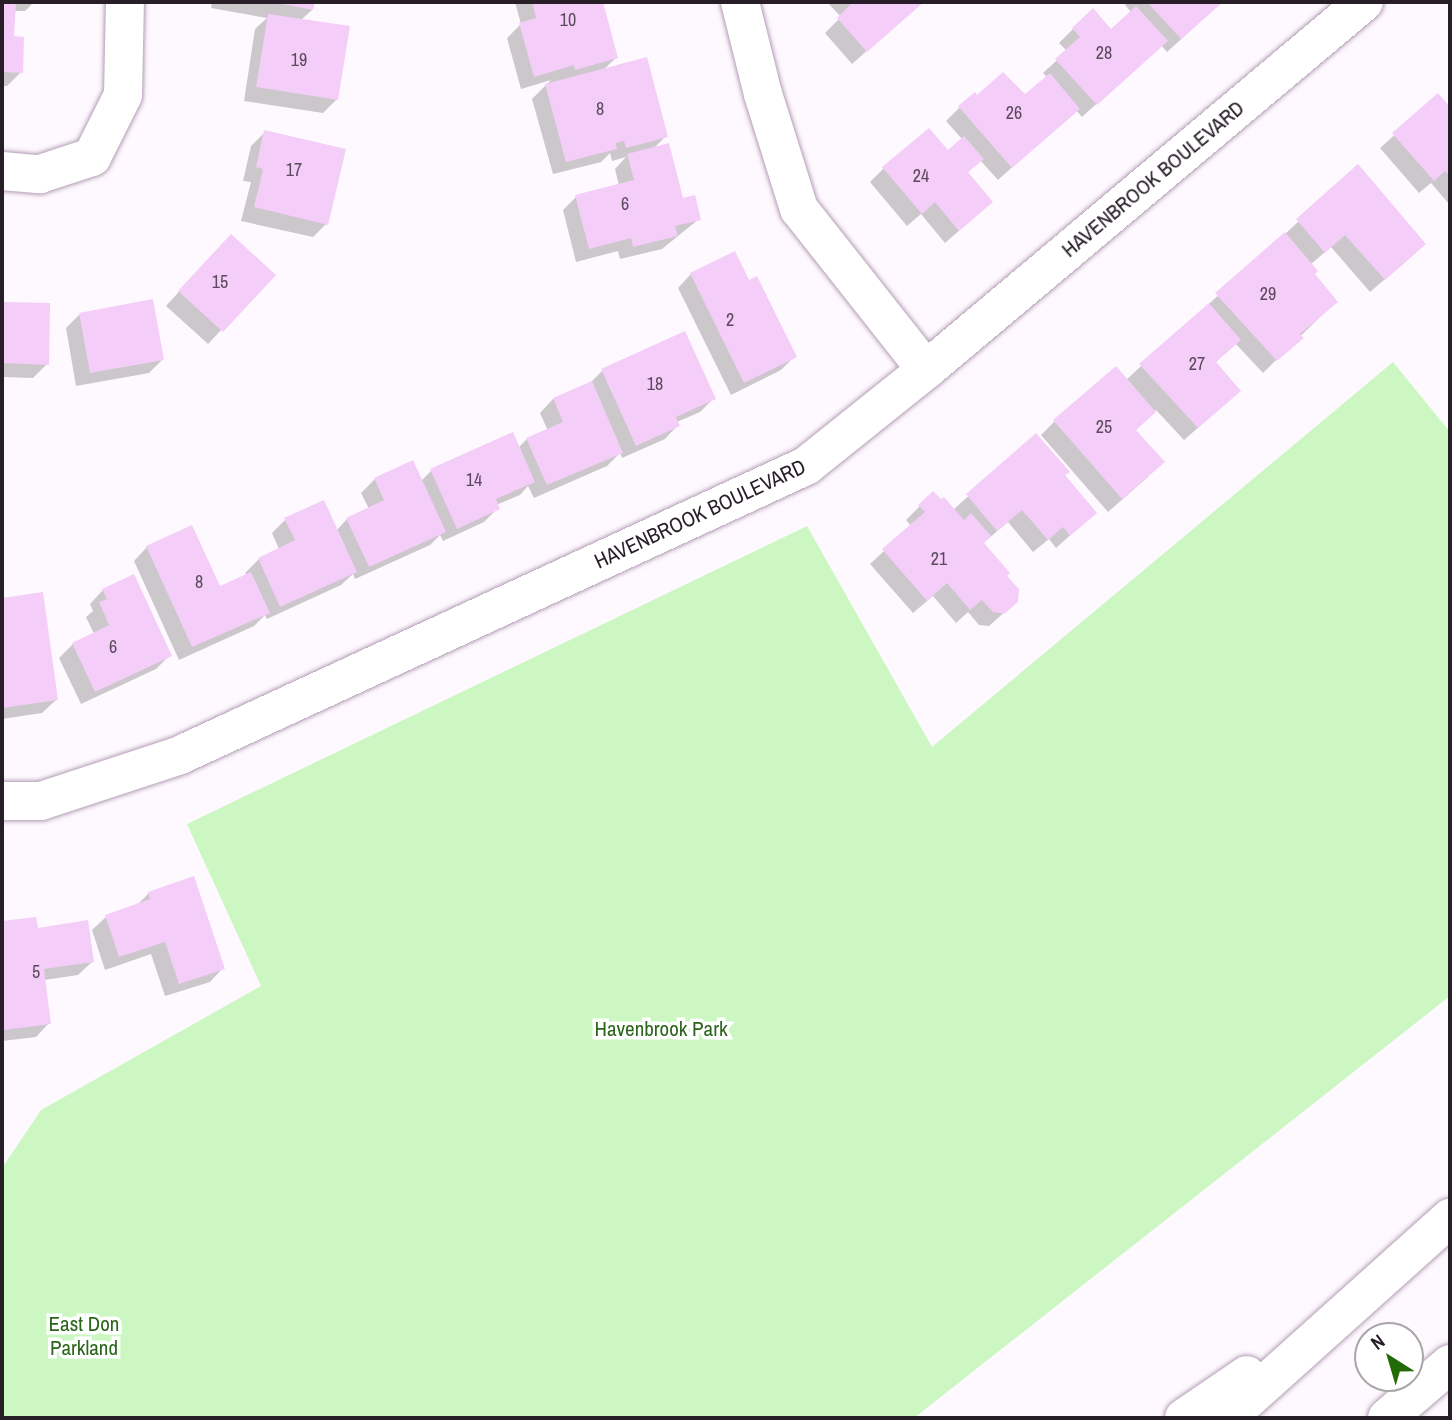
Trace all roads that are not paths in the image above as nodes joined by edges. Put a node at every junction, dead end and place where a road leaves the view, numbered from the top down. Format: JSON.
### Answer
{"nodes":[{"id":1,"x":125,"y":2,"type":"edge"},
{"id":2,"x":740,"y":2,"type":"edge"},
{"id":3,"x":1364,"y":2,"type":"edge"},
{"id":4,"x":2,"y":172,"type":"edge"},
{"id":5,"x":926,"y":370,"type":"junction"},
{"id":6,"x":2,"y":801,"type":"edge"},
{"id":7,"x":1450,"y":1218,"type":"edge"},
{"id":8,"x":1376,"y":1288,"type":"junction"},
{"id":9,"x":1450,"y":1364,"type":"edge"},
{"id":10,"x":1184,"y":1418,"type":"edge"},
{"id":11,"x":1227,"y":1418,"type":"edge"},
{"id":12,"x":1387,"y":1418,"type":"edge"}],
"edges":[{"from":1,"to":4,"type":"main road"},
{"from":2,"to":5,"type":"main road"},
{"from":3,"to":5,"type":"main road","name":"HAVENBROOK BOULEVARD"},
{"from":5,"to":6,"type":"main road","name":"HAVENBROOK BOULEVARD"},
{"from":7,"to":8,"type":"main road"},
{"from":8,"to":10,"type":"main road"},
{"from":8,"to":11,"type":"main road"},
{"from":9,"to":12,"type":"main road"}]}
